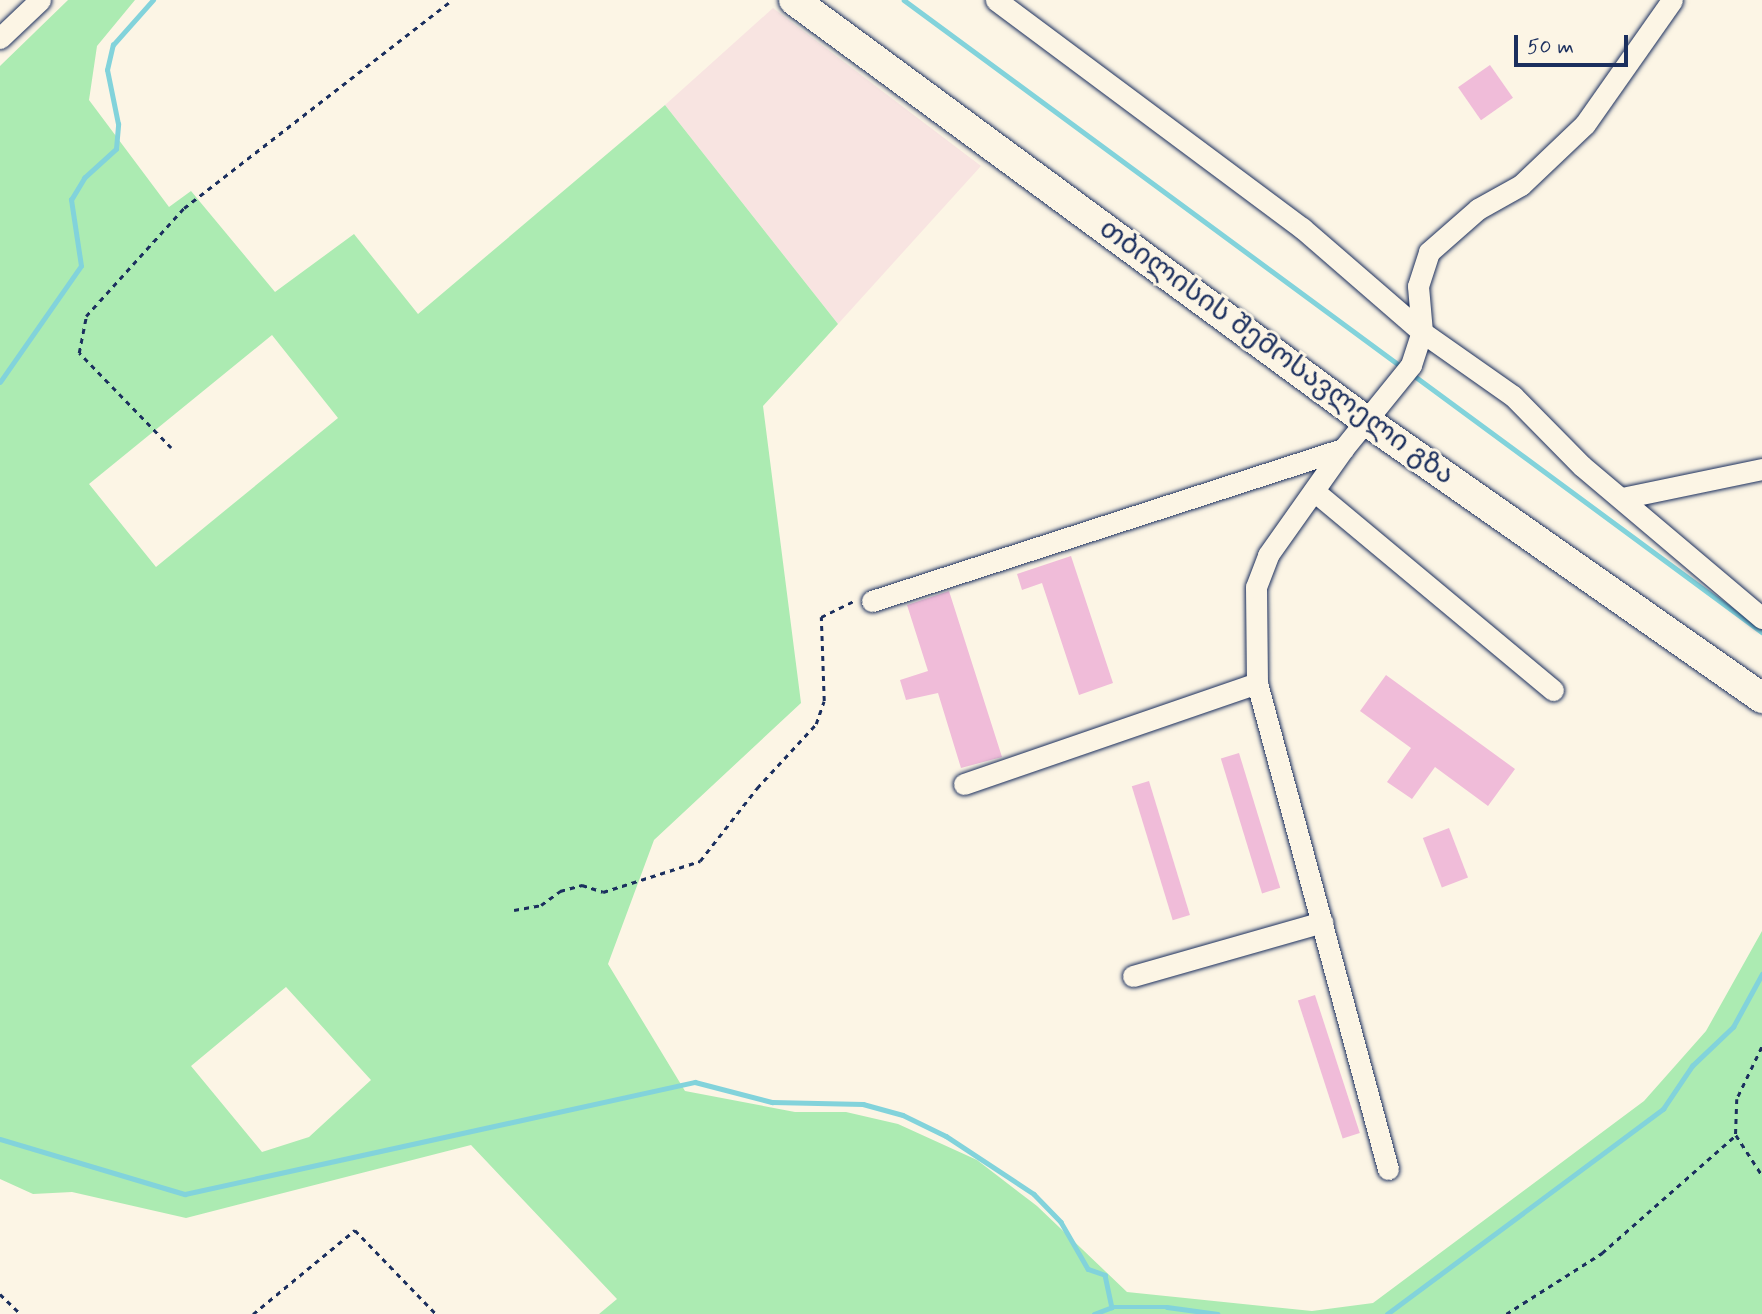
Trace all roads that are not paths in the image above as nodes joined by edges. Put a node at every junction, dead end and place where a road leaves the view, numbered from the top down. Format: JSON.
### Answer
{"nodes":[{"id":1,"x":40,"y":0,"type":"edge"},
{"id":2,"x":794,"y":0,"type":"edge"},
{"id":3,"x":996,"y":0,"type":"edge"},
{"id":4,"x":1672,"y":0,"type":"edge"},
{"id":5,"x":1021,"y":7,"type":"edge"},
{"id":6,"x":0,"y":38,"type":"edge"},
{"id":7,"x":1422,"y":332,"type":"junction"},
{"id":8,"x":1365,"y":420,"type":"junction"},
{"id":9,"x":1343,"y":449,"type":"junction"},
{"id":10,"x":1762,"y":469,"type":"edge"},
{"id":11,"x":1314,"y":491,"type":"junction"},
{"id":12,"x":1622,"y":498,"type":"junction"},
{"id":13,"x":872,"y":600,"type":"road end"},
{"id":14,"x":1762,"y":618,"type":"edge"},
{"id":15,"x":1257,"y":683,"type":"junction"},
{"id":16,"x":1553,"y":690,"type":"dead end"},
{"id":17,"x":1762,"y":698,"type":"edge"},
{"id":18,"x":964,"y":784,"type":"dead end"},
{"id":19,"x":1322,"y":922,"type":"junction"},
{"id":20,"x":1133,"y":976,"type":"dead end"},
{"id":21,"x":1388,"y":1169,"type":"dead end"}],
"edges":[{"from":1,"to":6,"type":"street"},
{"from":2,"to":8,"type":"highway","name":"თბილისის შემოსავლელი გზა"},
{"from":3,"to":5,"type":"street"},
{"from":4,"to":7,"type":"street"},
{"from":5,"to":7,"type":"street"},
{"from":7,"to":8,"type":"street"},
{"from":7,"to":12,"type":"street"},
{"from":8,"to":9,"type":"street"},
{"from":8,"to":17,"type":"highway","name":"თბილისის შემოსავლელი გზა"},
{"from":9,"to":11,"type":"street"},
{"from":9,"to":13,"type":"street"},
{"from":10,"to":12,"type":"street"},
{"from":11,"to":15,"type":"street"},
{"from":11,"to":16,"type":"street"},
{"from":12,"to":14,"type":"street"},
{"from":15,"to":18,"type":"street"},
{"from":15,"to":19,"type":"street"},
{"from":19,"to":20,"type":"street"},
{"from":19,"to":21,"type":"street"}]}
